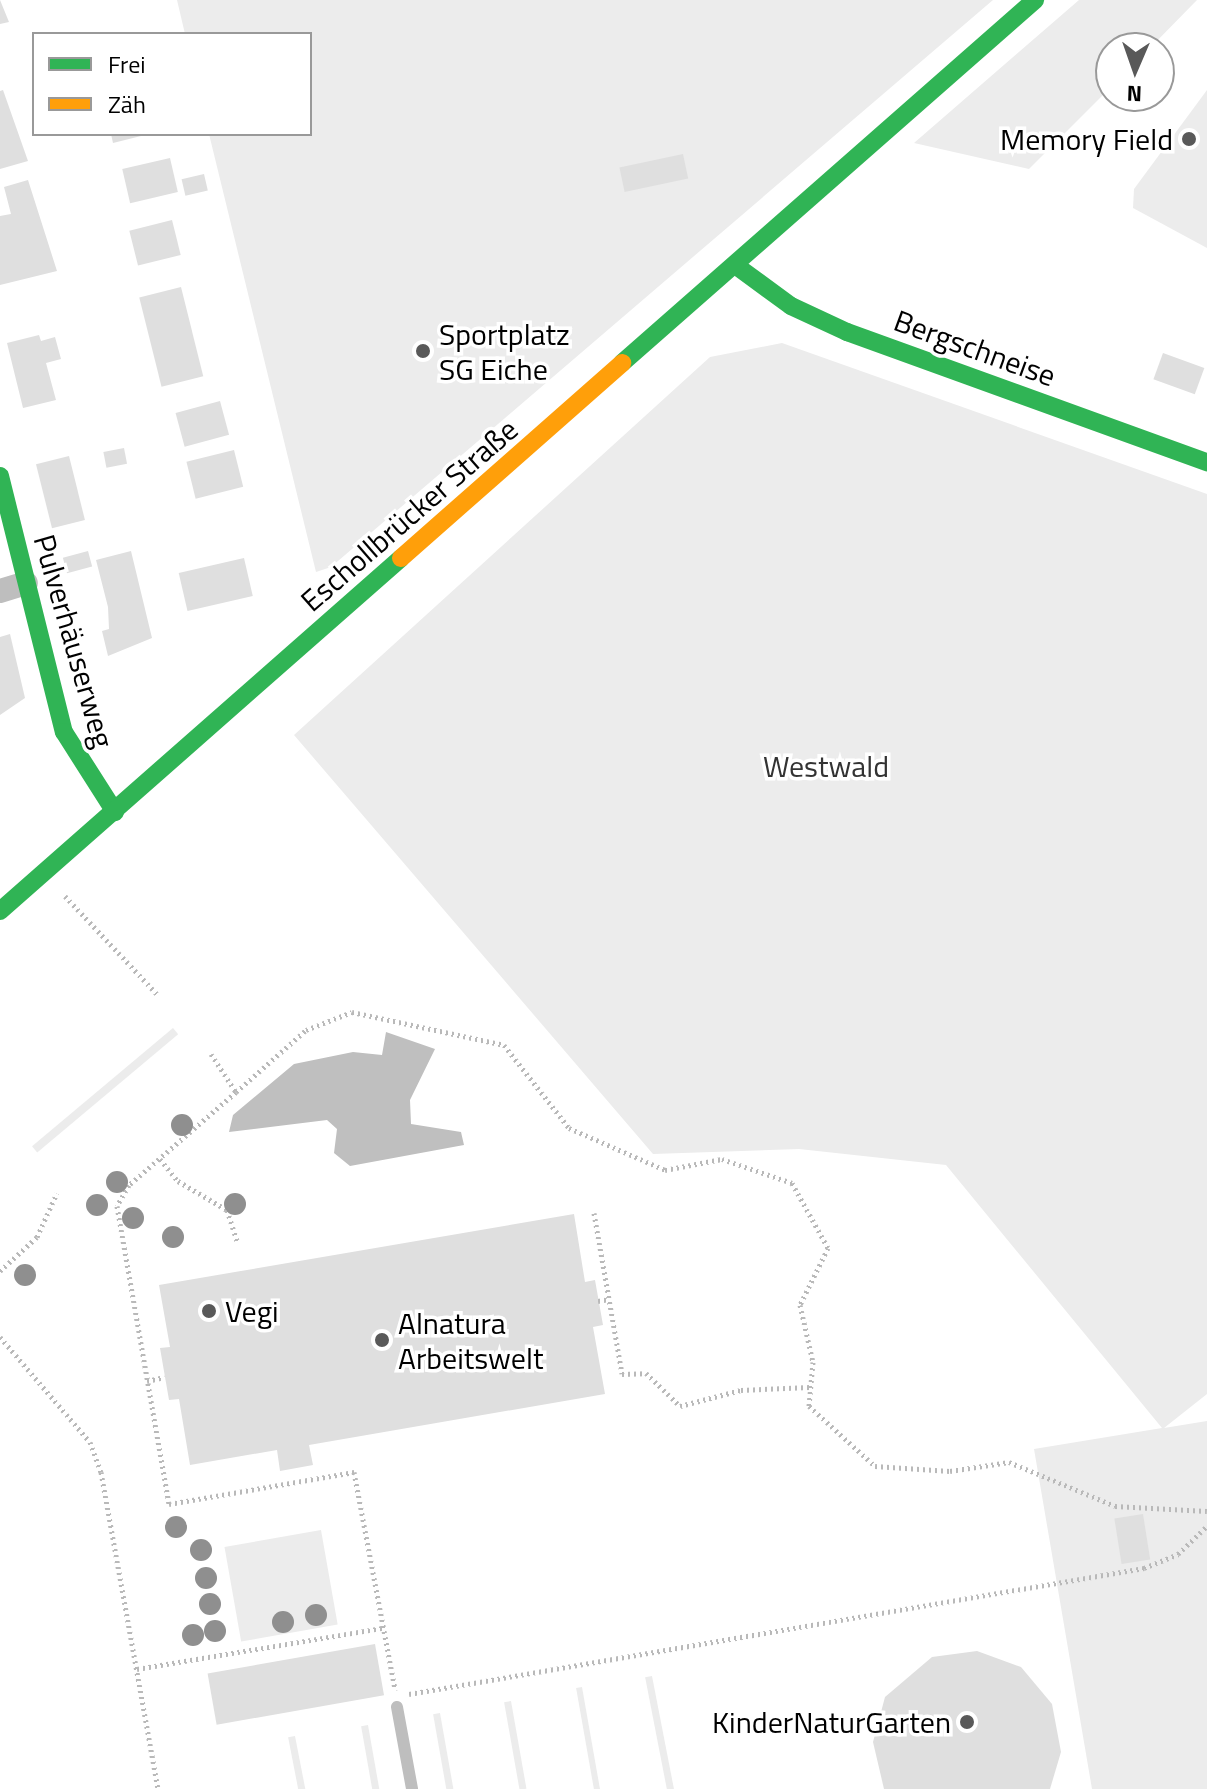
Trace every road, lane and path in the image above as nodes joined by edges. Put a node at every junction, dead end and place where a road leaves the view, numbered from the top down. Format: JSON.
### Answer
{"nodes":[{"id":1,"x":1035,"y":0,"type":"edge"},
{"id":2,"x":735,"y":265,"type":"junction"},
{"id":3,"x":1206,"y":457,"type":"edge"},
{"id":4,"x":0,"y":476,"type":"edge"},
{"id":5,"x":26,"y":583,"type":"junction"},
{"id":6,"x":0,"y":591,"type":"edge"},
{"id":7,"x":115,"y":812,"type":"junction"},
{"id":8,"x":43,"y":873,"type":"junction"},
{"id":9,"x":0,"y":911,"type":"edge"},
{"id":10,"x":157,"y":994,"type":"dead end"},
{"id":11,"x":211,"y":1054,"type":"dead end"},
{"id":12,"x":236,"y":1092,"type":"junction"},
{"id":13,"x":160,"y":1159,"type":"junction"},
{"id":14,"x":57,"y":1193,"type":"dead end"},
{"id":15,"x":594,"y":1213,"type":"dead end"},
{"id":16,"x":237,"y":1241,"type":"dead end"},
{"id":17,"x":0,"y":1271,"type":"edge"},
{"id":18,"x":609,"y":1299,"type":"junction"},
{"id":19,"x":598,"y":1301,"type":"dead end"},
{"id":20,"x":0,"y":1337,"type":"edge"},
{"id":21,"x":165,"y":1377,"type":"dead end"},
{"id":22,"x":147,"y":1381,"type":"junction"},
{"id":23,"x":810,"y":1387,"type":"junction"},
{"id":24,"x":1207,"y":1511,"type":"edge"},
{"id":25,"x":1207,"y":1526,"type":"edge"},
{"id":26,"x":383,"y":1628,"type":"junction"},
{"id":27,"x":137,"y":1669,"type":"junction"},
{"id":28,"x":397,"y":1707,"type":"dead end"},
{"id":29,"x":158,"y":1789,"type":"edge"},
{"id":30,"x":412,"y":1789,"type":"edge"}],
"edges":[{"from":1,"to":2,"type":"main road","name":"Eschollbrücker Straße"},
{"from":2,"to":3,"type":"main road","name":"Bergschneise"},
{"from":2,"to":7,"type":"main road","name":"Eschollbrücker Straße"},
{"from":4,"to":5,"type":"main road","name":"Pulverhäuserweg"},
{"from":5,"to":6,"type":"street"},
{"from":5,"to":7,"type":"main road","name":"Pulverhäuserweg"},
{"from":7,"to":8,"type":"main road","name":"Eschollbrücker Straße"},
{"from":8,"to":9,"type":"main road","name":"Eschollbrücker Straße"},
{"from":8,"to":10,"type":"path"},
{"from":11,"to":12,"type":"path"},
{"from":12,"to":13,"type":"path"},
{"from":12,"to":23,"type":"path"},
{"from":13,"to":16,"type":"path"},
{"from":13,"to":22,"type":"path"},
{"from":14,"to":17,"type":"path"},
{"from":15,"to":18,"type":"path"},
{"from":18,"to":19,"type":"path"},
{"from":18,"to":23,"type":"path"},
{"from":20,"to":27,"type":"path"},
{"from":21,"to":22,"type":"path"},
{"from":22,"to":26,"type":"path"},
{"from":23,"to":24,"type":"path"},
{"from":25,"to":26,"type":"path"},
{"from":26,"to":27,"type":"path"},
{"from":27,"to":29,"type":"path"},
{"from":28,"to":30,"type":"lane"}]}
